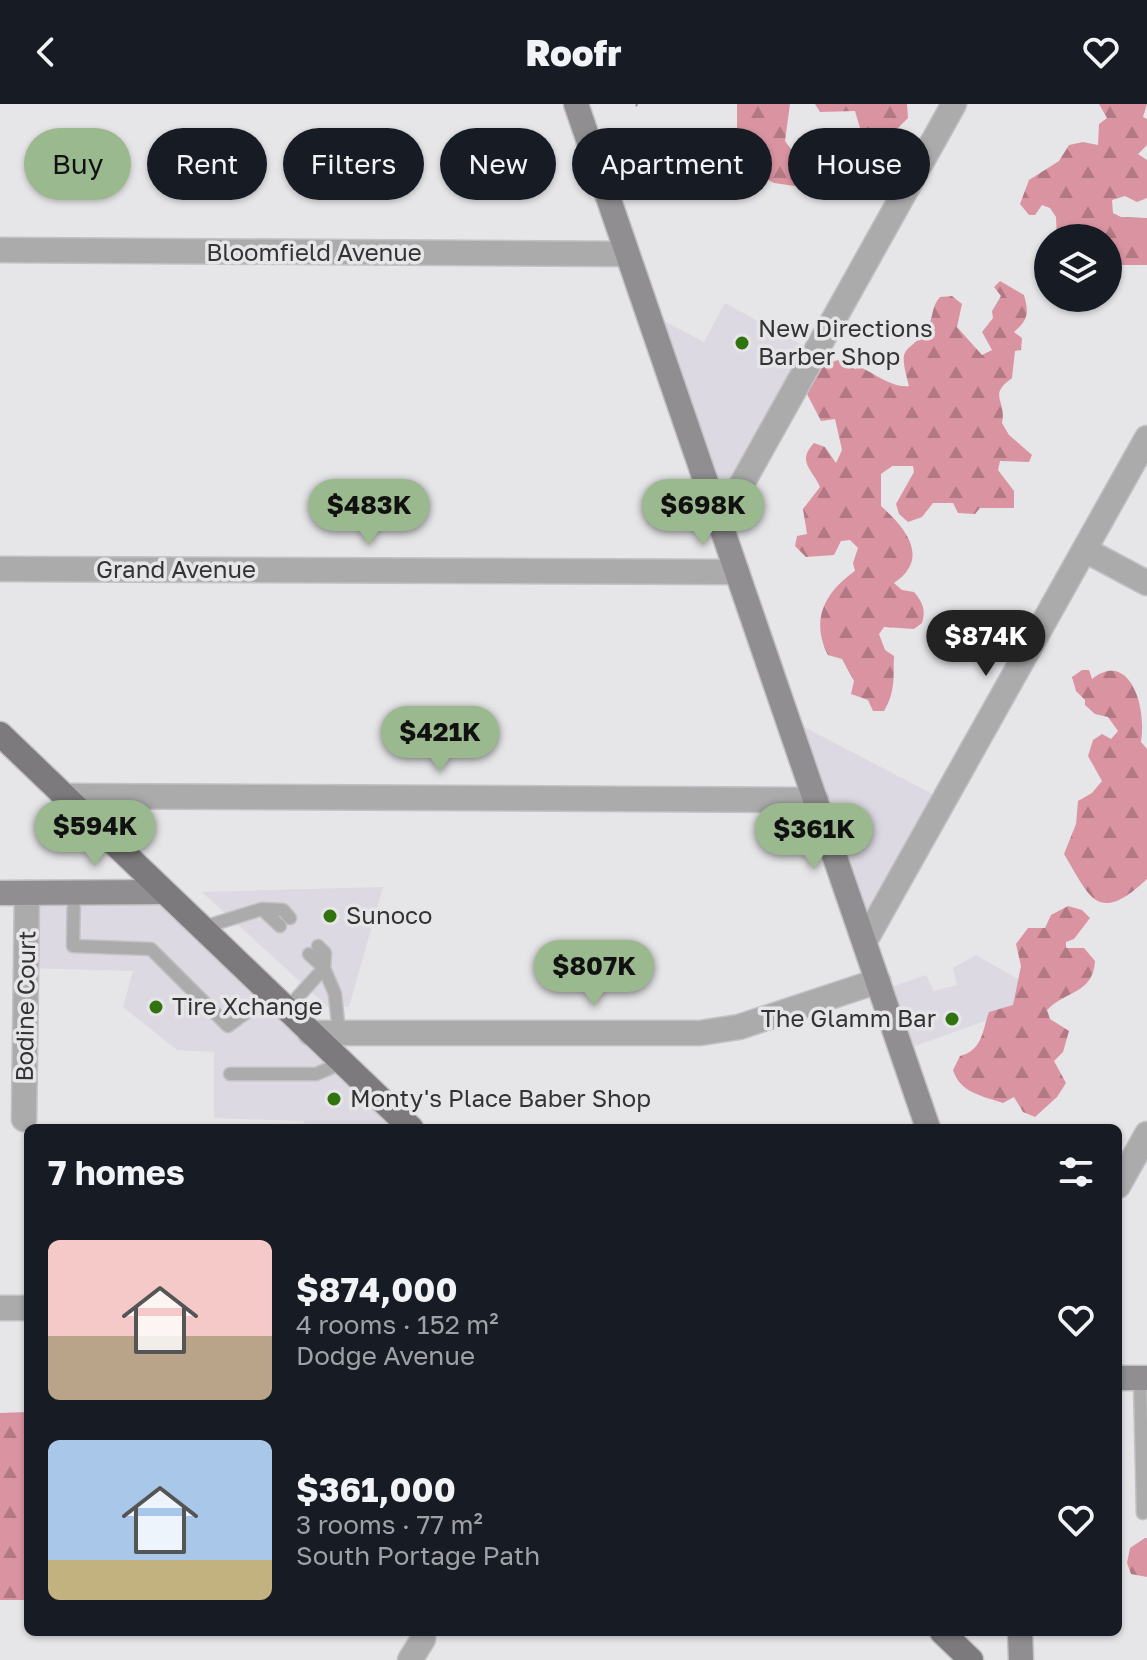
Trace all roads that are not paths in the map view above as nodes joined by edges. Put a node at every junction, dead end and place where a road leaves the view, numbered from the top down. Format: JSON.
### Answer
{"nodes":[{"id":1,"x":954,"y":104,"type":"edge"},
{"id":2,"x":580,"y":107,"type":"edge"},
{"id":3,"x":0,"y":250,"type":"edge"},
{"id":4,"x":627,"y":254,"type":"junction"},
{"id":5,"x":1147,"y":438,"type":"edge"},
{"id":6,"x":720,"y":523,"type":"junction"},
{"id":7,"x":1085,"y":550,"type":"junction"},
{"id":8,"x":0,"y":569,"type":"edge"},
{"id":9,"x":737,"y":572,"type":"junction"},
{"id":10,"x":1147,"y":583,"type":"edge"},
{"id":11,"x":0,"y":734,"type":"edge"},
{"id":12,"x":64,"y":796,"type":"junction"},
{"id":13,"x":816,"y":800,"type":"junction"},
{"id":14,"x":163,"y":892,"type":"junction"},
{"id":15,"x":0,"y":893,"type":"edge"},
{"id":16,"x":27,"y":893,"type":"junction"},
{"id":17,"x":74,"y":893,"type":"junction"},
{"id":18,"x":285,"y":922,"type":"dead end"},
{"id":19,"x":201,"y":928,"type":"junction"},
{"id":20,"x":865,"y":941,"type":"junction"},
{"id":21,"x":314,"y":950,"type":"dead end"},
{"id":22,"x":324,"y":968,"type":"junction"},
{"id":23,"x":878,"y":981,"type":"junction"},
{"id":24,"x":278,"y":1002,"type":"junction"},
{"id":25,"x":310,"y":1033,"type":"junction"},
{"id":26,"x":339,"y":1033,"type":"junction"},
{"id":27,"x":342,"y":1063,"type":"junction"},
{"id":28,"x":230,"y":1074,"type":"dead end"},
{"id":29,"x":24,"y":1119,"type":"dead end"},
{"id":30,"x":407,"y":1124,"type":"edge"},
{"id":31,"x":927,"y":1124,"type":"edge"},
{"id":32,"x":1147,"y":1134,"type":"edge"},
{"id":33,"x":1122,"y":1179,"type":"edge"},
{"id":34,"x":0,"y":1308,"type":"edge"},
{"id":35,"x":24,"y":1308,"type":"edge"},
{"id":36,"x":1135,"y":1378,"type":"edge"},
{"id":37,"x":1143,"y":1513,"type":"dead end"},
{"id":38,"x":423,"y":1636,"type":"edge"},
{"id":39,"x":946,"y":1636,"type":"edge"},
{"id":40,"x":1020,"y":1636,"type":"edge"},
{"id":41,"x":410,"y":1660,"type":"edge"},
{"id":42,"x":971,"y":1660,"type":"edge"},
{"id":43,"x":1021,"y":1660,"type":"edge"}],
"edges":[{"from":1,"to":6,"type":"street"},
{"from":2,"to":4,"type":"main road"},
{"from":3,"to":4,"type":"street","name":"Bloomfield Avenue"},
{"from":4,"to":6,"type":"main road"},
{"from":5,"to":7,"type":"street"},
{"from":6,"to":9,"type":"main road"},
{"from":7,"to":10,"type":"street"},
{"from":7,"to":20,"type":"street"},
{"from":8,"to":9,"type":"street","name":"Grand Avenue"},
{"from":9,"to":13,"type":"main road"},
{"from":11,"to":12,"type":"main road"},
{"from":12,"to":13,"type":"street"},
{"from":12,"to":14,"type":"main road"},
{"from":13,"to":20,"type":"main road"},
{"from":14,"to":17,"type":"main road"},
{"from":14,"to":19,"type":"main road"},
{"from":15,"to":16,"type":"main road"},
{"from":16,"to":17,"type":"main road"},
{"from":16,"to":29,"type":"street","name":"Bodine Court"},
{"from":17,"to":24,"type":"lane"},
{"from":18,"to":19,"type":"lane"},
{"from":19,"to":24,"type":"main road"},
{"from":20,"to":23,"type":"main road"},
{"from":21,"to":22,"type":"lane"},
{"from":22,"to":24,"type":"lane"},
{"from":22,"to":26,"type":"lane"},
{"from":23,"to":26,"type":"street"},
{"from":23,"to":31,"type":"main road"},
{"from":24,"to":25,"type":"main road"},
{"from":25,"to":26,"type":"street"},
{"from":25,"to":27,"type":"main road"},
{"from":27,"to":28,"type":"lane"},
{"from":27,"to":30,"type":"main road"},
{"from":32,"to":33,"type":"street"},
{"from":34,"to":35,"type":"street"},
{"from":36,"to":37,"type":"lane"},
{"from":38,"to":41,"type":"street"},
{"from":39,"to":42,"type":"main road"},
{"from":40,"to":43,"type":"main road"}]}
